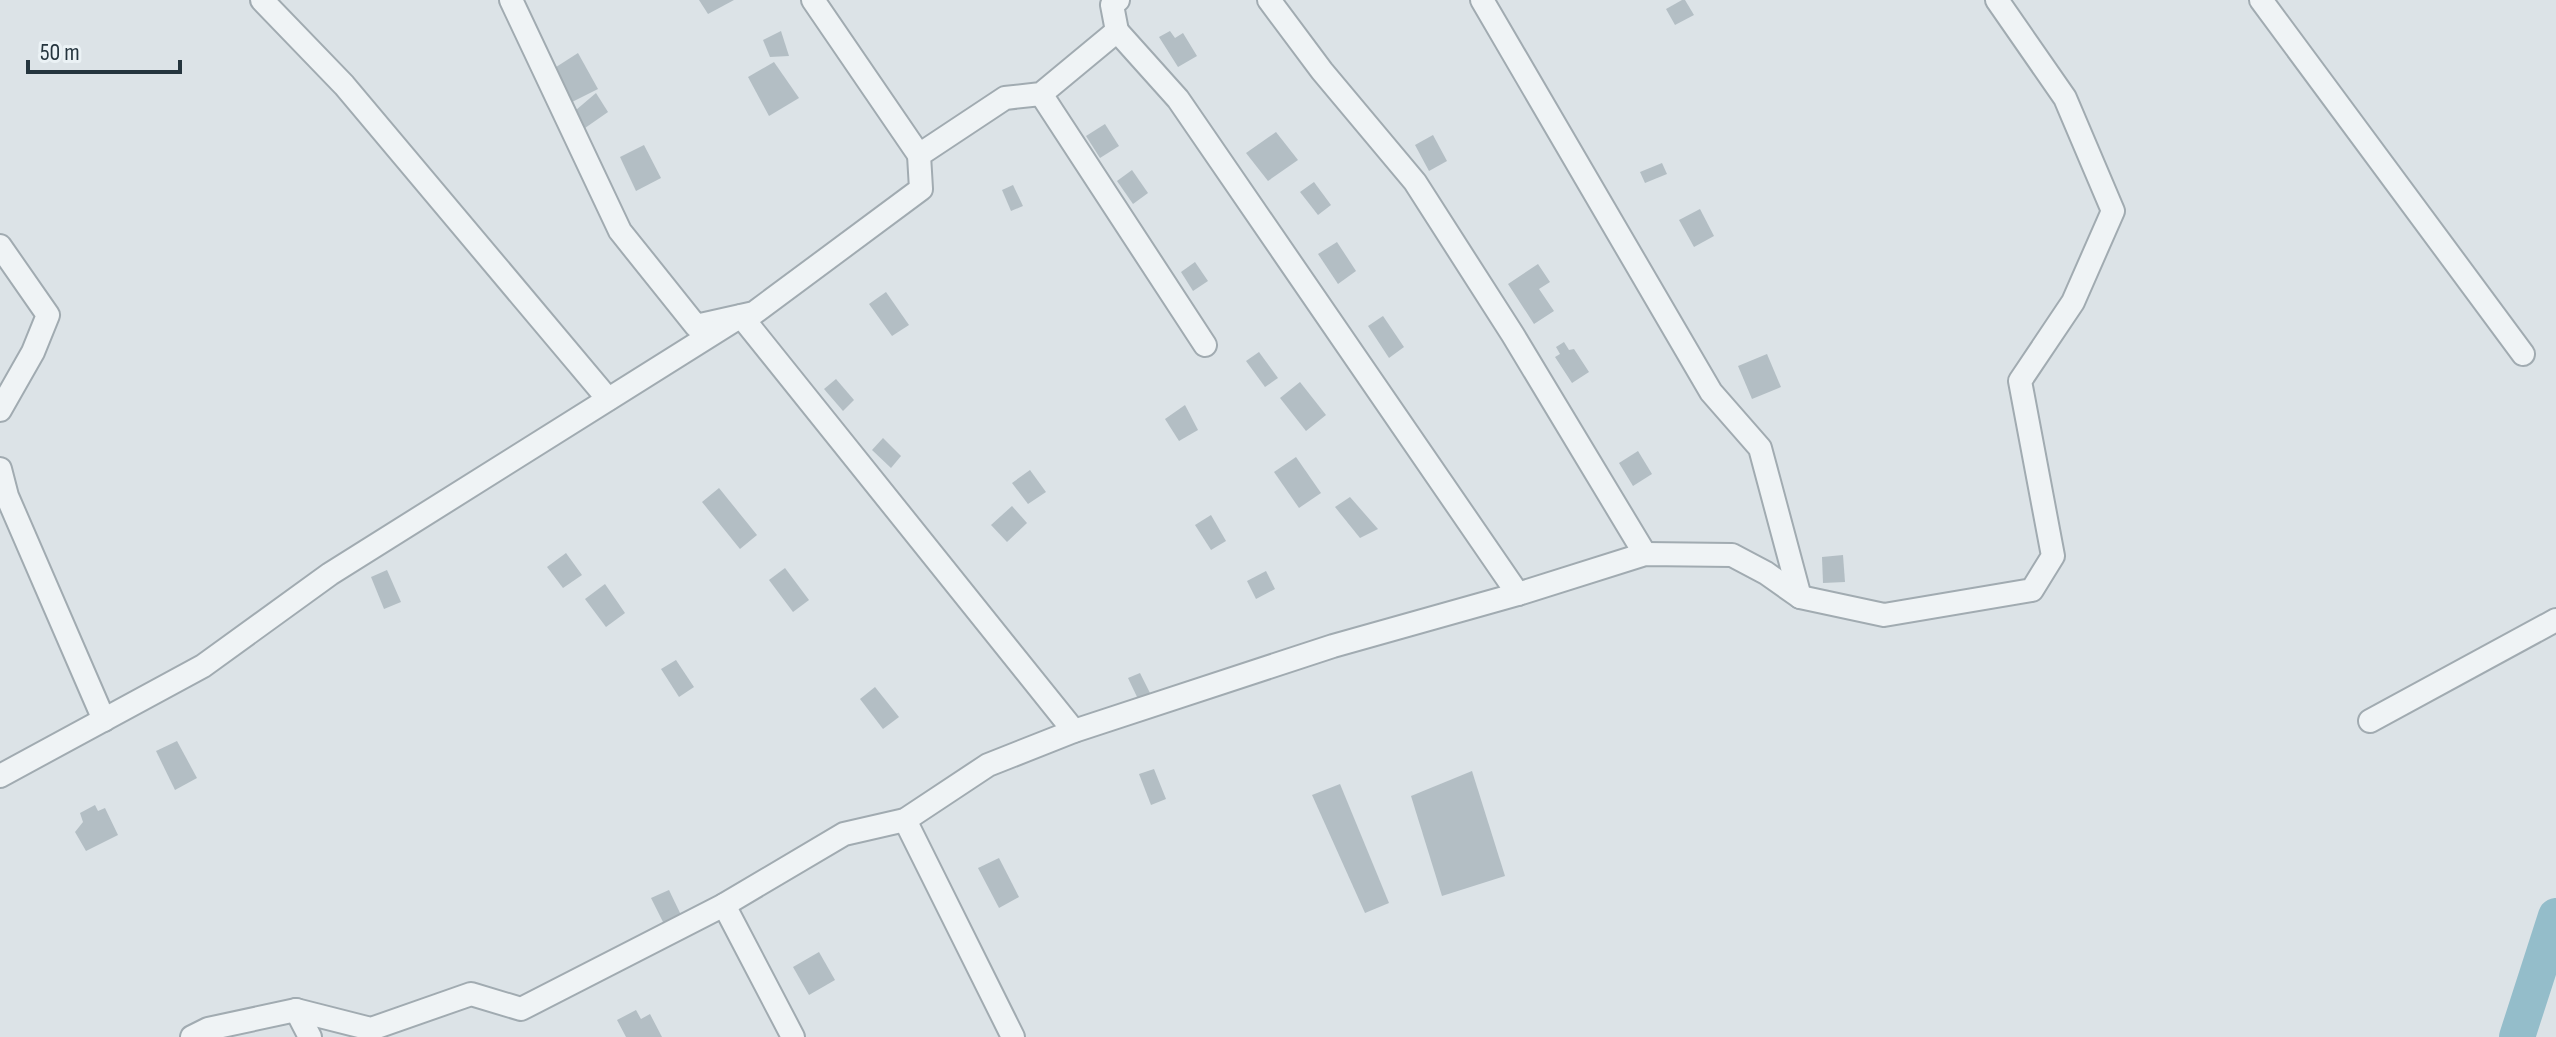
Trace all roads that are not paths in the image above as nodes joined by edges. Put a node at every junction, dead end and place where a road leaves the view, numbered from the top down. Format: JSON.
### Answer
{"nodes":[{"id":1,"x":262,"y":0,"type":"edge"},
{"id":2,"x":511,"y":0,"type":"edge"},
{"id":3,"x":813,"y":0,"type":"edge"},
{"id":4,"x":1118,"y":0,"type":"edge"},
{"id":5,"x":1269,"y":0,"type":"edge"},
{"id":6,"x":1482,"y":0,"type":"edge"},
{"id":7,"x":1997,"y":0,"type":"edge"},
{"id":8,"x":2261,"y":0,"type":"edge"},
{"id":9,"x":1117,"y":31,"type":"junction"},
{"id":10,"x":1041,"y":94,"type":"junction"},
{"id":11,"x":919,"y":155,"type":"junction"},
{"id":12,"x":0,"y":246,"type":"edge"},
{"id":13,"x":741,"y":316,"type":"junction"},
{"id":14,"x":1205,"y":345,"type":"dead end"},
{"id":15,"x":2523,"y":354,"type":"dead end"},
{"id":16,"x":608,"y":399,"type":"junction"},
{"id":17,"x":0,"y":410,"type":"edge"},
{"id":18,"x":0,"y":469,"type":"edge"},
{"id":19,"x":1645,"y":554,"type":"junction"},
{"id":20,"x":1518,"y":594,"type":"junction"},
{"id":21,"x":1800,"y":597,"type":"junction"},
{"id":22,"x":2556,"y":620,"type":"edge"},
{"id":23,"x":104,"y":720,"type":"junction"},
{"id":24,"x":2370,"y":721,"type":"dead end"},
{"id":25,"x":1074,"y":731,"type":"junction"},
{"id":26,"x":0,"y":776,"type":"edge"},
{"id":27,"x":905,"y":820,"type":"junction"},
{"id":28,"x":724,"y":905,"type":"junction"},
{"id":29,"x":296,"y":1010,"type":"junction"},
{"id":30,"x":192,"y":1037,"type":"edge"},
{"id":31,"x":310,"y":1037,"type":"edge"},
{"id":32,"x":793,"y":1037,"type":"edge"},
{"id":33,"x":1013,"y":1037,"type":"edge"}],
"edges":[{"from":1,"to":16,"type":"street"},
{"from":2,"to":13,"type":"street"},
{"from":3,"to":11,"type":"street"},
{"from":4,"to":9,"type":"street"},
{"from":5,"to":19,"type":"street"},
{"from":6,"to":21,"type":"street"},
{"from":7,"to":21,"type":"street"},
{"from":8,"to":15,"type":"street"},
{"from":9,"to":10,"type":"street"},
{"from":9,"to":20,"type":"street"},
{"from":10,"to":11,"type":"street"},
{"from":10,"to":14,"type":"street"},
{"from":11,"to":13,"type":"street"},
{"from":12,"to":17,"type":"street"},
{"from":13,"to":16,"type":"street"},
{"from":13,"to":25,"type":"street"},
{"from":16,"to":23,"type":"street"},
{"from":18,"to":23,"type":"street"},
{"from":19,"to":20,"type":"street"},
{"from":19,"to":21,"type":"street"},
{"from":20,"to":25,"type":"street"},
{"from":22,"to":24,"type":"street"},
{"from":23,"to":26,"type":"street"},
{"from":25,"to":27,"type":"street"},
{"from":27,"to":28,"type":"street"},
{"from":27,"to":33,"type":"street"},
{"from":28,"to":29,"type":"street"},
{"from":28,"to":32,"type":"street"},
{"from":29,"to":30,"type":"street"},
{"from":29,"to":31,"type":"street"}]}
